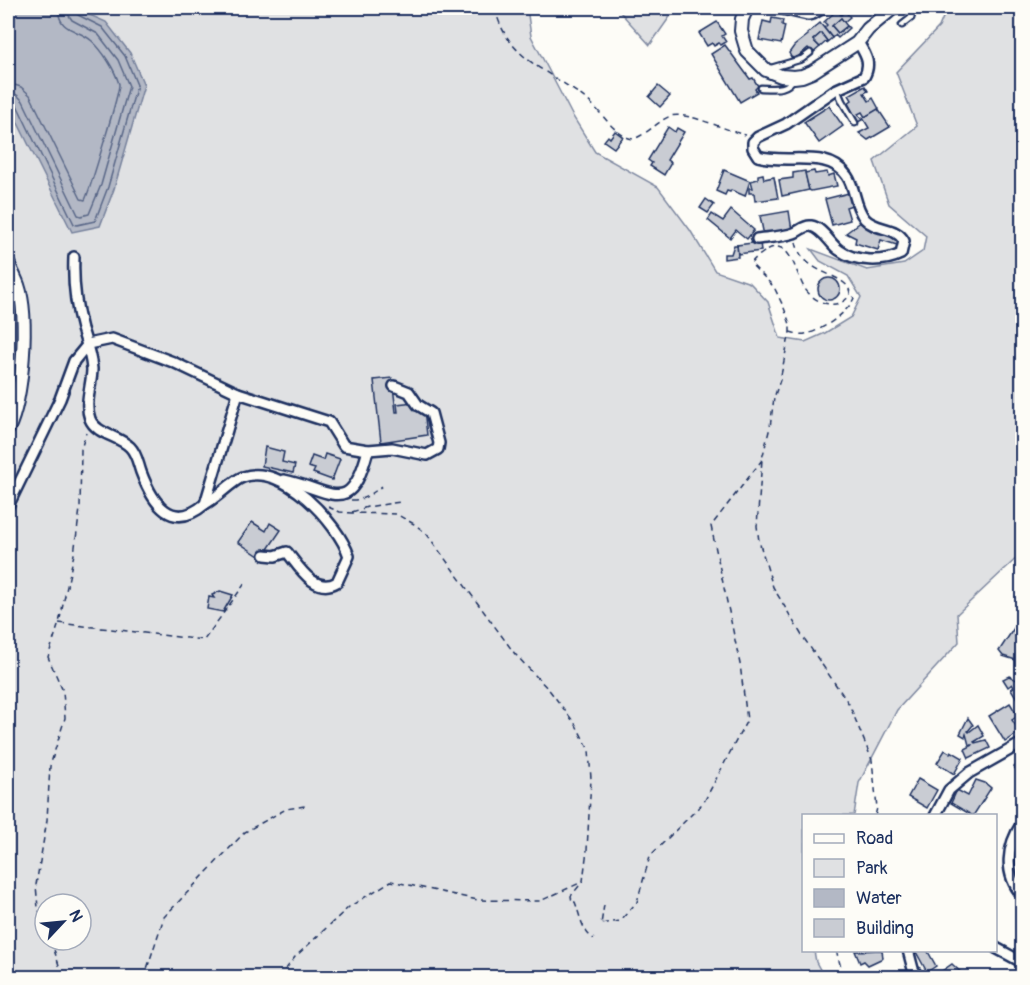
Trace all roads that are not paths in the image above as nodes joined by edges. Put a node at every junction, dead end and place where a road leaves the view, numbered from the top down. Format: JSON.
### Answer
{"nodes":[{"id":1,"x":747,"y":8,"type":"edge"},
{"id":2,"x":778,"y":8,"type":"edge"},
{"id":3,"x":823,"y":8,"type":"edge"},
{"id":4,"x":893,"y":8,"type":"edge"},
{"id":5,"x":913,"y":8,"type":"edge"},
{"id":6,"x":902,"y":26,"type":"dead end"},
{"id":7,"x":857,"y":42,"type":"junction"},
{"id":8,"x":810,"y":53,"type":"dead end"},
{"id":9,"x":766,"y":70,"type":"junction"},
{"id":10,"x":794,"y":77,"type":"junction"},
{"id":11,"x":761,"y":88,"type":"dead end"},
{"id":12,"x":837,"y":89,"type":"junction"},
{"id":13,"x":855,"y":123,"type":"dead end"},
{"id":14,"x":758,"y":239,"type":"dead end"},
{"id":15,"x":74,"y":257,"type":"dead end"},
{"id":16,"x":8,"y":263,"type":"edge"},
{"id":17,"x":85,"y":347,"type":"junction"},
{"id":18,"x":394,"y":386,"type":"dead end"},
{"id":19,"x":238,"y":393,"type":"junction"},
{"id":20,"x":9,"y":425,"type":"edge"},
{"id":21,"x":368,"y":450,"type":"junction"},
{"id":22,"x":268,"y":477,"type":"junction"},
{"id":23,"x":205,"y":504,"type":"junction"},
{"id":24,"x":8,"y":506,"type":"edge"},
{"id":25,"x":265,"y":555,"type":"dead end"},
{"id":26,"x":1023,"y":743,"type":"edge"},
{"id":27,"x":936,"y":814,"type":"edge"},
{"id":28,"x":1023,"y":823,"type":"edge"},
{"id":29,"x":1023,"y":895,"type":"edge"},
{"id":30,"x":997,"y":949,"type":"edge"},
{"id":31,"x":908,"y":952,"type":"edge"},
{"id":32,"x":1023,"y":962,"type":"edge"},
{"id":33,"x":919,"y":978,"type":"edge"}],
"edges":[{"from":1,"to":9,"type":"main road"},
{"from":2,"to":3,"type":"street"},
{"from":4,"to":7,"type":"main road"},
{"from":5,"to":6,"type":"lane"},
{"from":7,"to":10,"type":"main road"},
{"from":7,"to":12,"type":"street"},
{"from":8,"to":9,"type":"lane"},
{"from":9,"to":10,"type":"main road"},
{"from":10,"to":11,"type":"lane"},
{"from":12,"to":13,"type":"lane"},
{"from":12,"to":14,"type":"street"},
{"from":15,"to":17,"type":"street"},
{"from":16,"to":20,"type":"main road"},
{"from":17,"to":19,"type":"street"},
{"from":17,"to":23,"type":"street"},
{"from":17,"to":24,"type":"street"},
{"from":18,"to":21,"type":"street"},
{"from":19,"to":21,"type":"street"},
{"from":19,"to":23,"type":"street"},
{"from":21,"to":22,"type":"street"},
{"from":22,"to":23,"type":"street"},
{"from":22,"to":25,"type":"street"},
{"from":26,"to":27,"type":"street"},
{"from":28,"to":29,"type":"street"},
{"from":30,"to":32,"type":"street"},
{"from":31,"to":33,"type":"street"}]}
